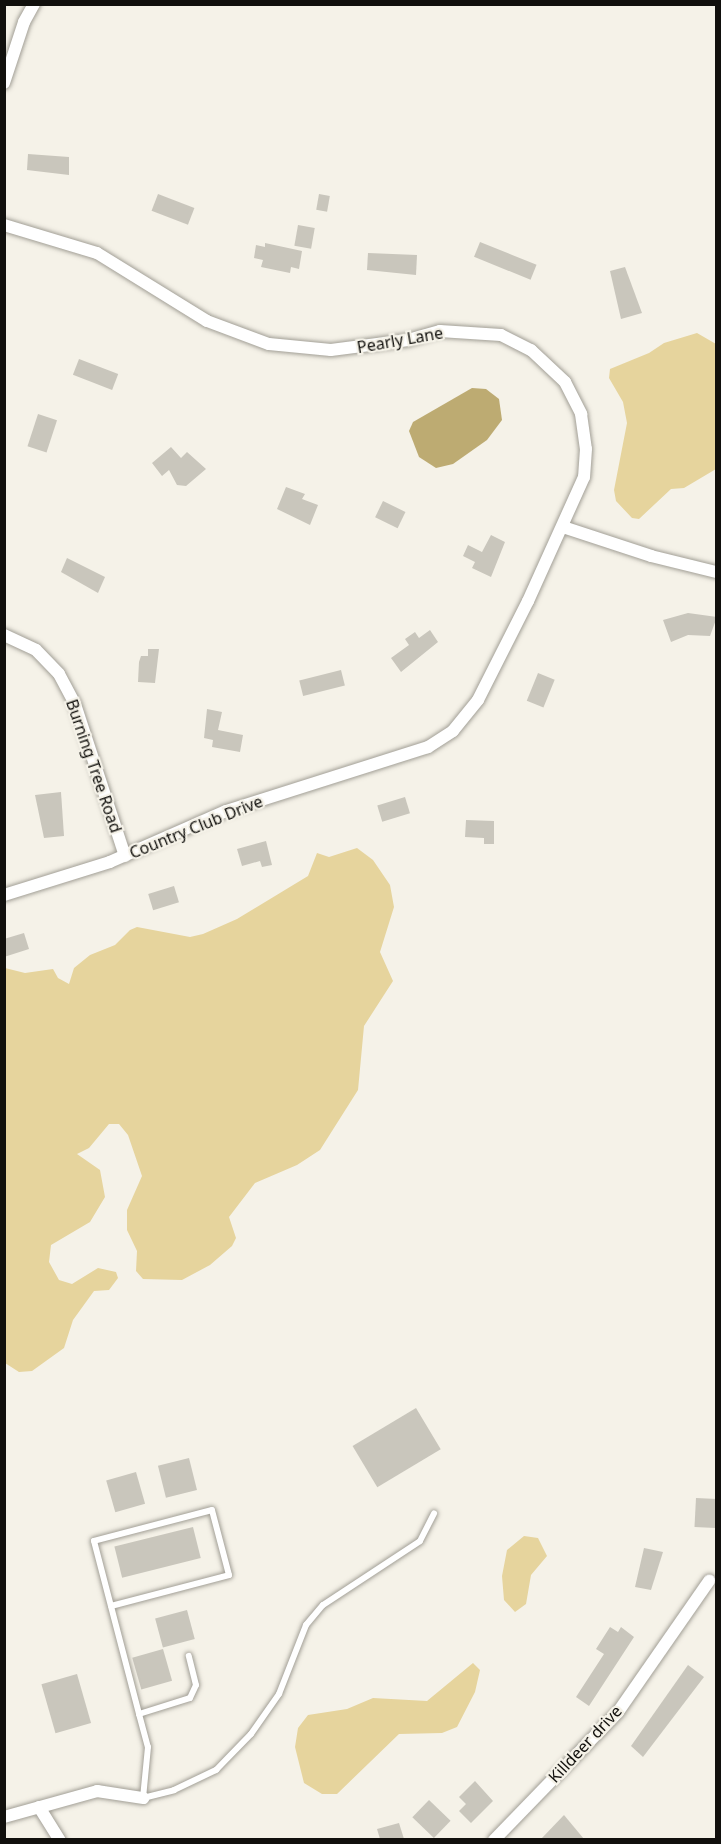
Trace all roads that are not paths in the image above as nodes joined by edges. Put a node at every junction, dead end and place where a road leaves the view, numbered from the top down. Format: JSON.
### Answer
{"nodes":[{"id":1,"x":34,"y":4,"type":"edge"},
{"id":2,"x":4,"y":83,"type":"edge"},
{"id":3,"x":4,"y":225,"type":"edge"},
{"id":4,"x":563,"y":527,"type":"junction"},
{"id":5,"x":717,"y":572,"type":"edge"},
{"id":6,"x":4,"y":635,"type":"edge"},
{"id":7,"x":453,"y":731,"type":"joint"},
{"id":8,"x":125,"y":856,"type":"junction"},
{"id":9,"x":4,"y":895,"type":"edge"},
{"id":10,"x":434,"y":1513,"type":"dead end"},
{"id":11,"x":709,"y":1581,"type":"dead end"},
{"id":12,"x":111,"y":1606,"type":"junction"},
{"id":13,"x":189,"y":1656,"type":"dead end"},
{"id":14,"x":139,"y":1714,"type":"junction"},
{"id":15,"x":142,"y":1797,"type":"junction"},
{"id":16,"x":39,"y":1807,"type":"junction"},
{"id":17,"x":4,"y":1817,"type":"edge"},
{"id":18,"x":60,"y":1839,"type":"edge"},
{"id":19,"x":494,"y":1839,"type":"edge"}],
"edges":[{"from":1,"to":2,"type":"street"},
{"from":3,"to":4,"type":"street","name":"Pearly Lane"},
{"from":4,"to":5,"type":"street"},
{"from":4,"to":7,"type":"street","name":"Pearly Lane"},
{"from":6,"to":8,"type":"street","name":"Burning Tree Road"},
{"from":7,"to":8,"type":"street","name":"Country Club Drive"},
{"from":8,"to":9,"type":"street","name":"Country Club Drive"},
{"from":10,"to":15,"type":"lane"},
{"from":11,"to":19,"type":"street","name":"Killdeer drive"},
{"from":12,"to":12,"type":"lane"},
{"from":12,"to":14,"type":"lane"},
{"from":13,"to":14,"type":"lane"},
{"from":14,"to":15,"type":"lane"},
{"from":15,"to":16,"type":"street"},
{"from":16,"to":17,"type":"street"},
{"from":16,"to":18,"type":"street"}]}
